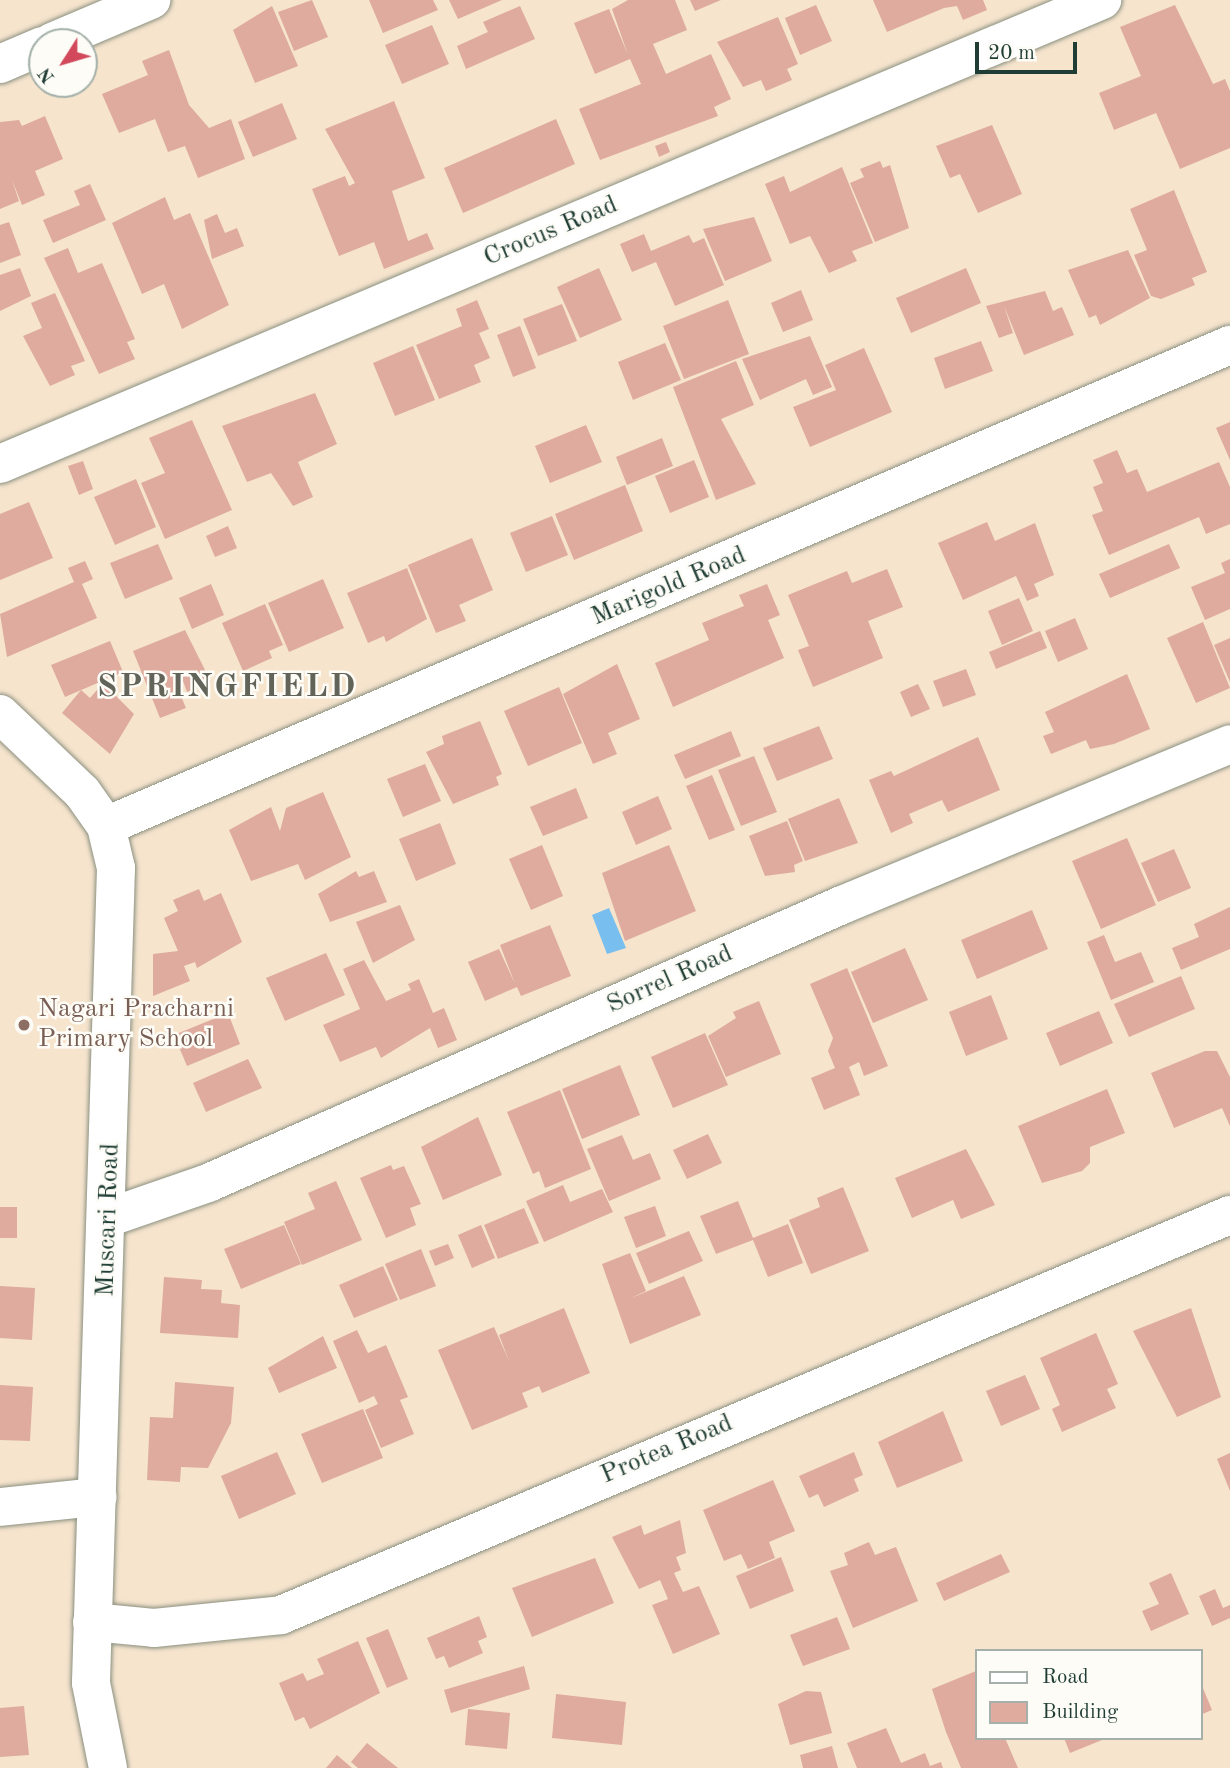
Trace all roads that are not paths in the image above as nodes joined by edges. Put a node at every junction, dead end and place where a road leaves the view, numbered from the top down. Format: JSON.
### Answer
{"nodes":[{"id":1,"x":151,"y":0,"type":"edge"},
{"id":2,"x":1102,"y":0,"type":"edge"},
{"id":3,"x":85,"y":28,"type":"edge"},
{"id":4,"x":28,"y":52,"type":"edge"},
{"id":5,"x":0,"y":64,"type":"edge"},
{"id":6,"x":1230,"y":345,"type":"edge"},
{"id":7,"x":0,"y":464,"type":"edge"},
{"id":8,"x":0,"y":714,"type":"edge"},
{"id":9,"x":1230,"y":744,"type":"edge"},
{"id":10,"x":106,"y":826,"type":"junction"},
{"id":11,"x":1230,"y":1215,"type":"edge"},
{"id":12,"x":110,"y":1217,"type":"junction"},
{"id":13,"x":97,"y":1497,"type":"junction"},
{"id":14,"x":0,"y":1507,"type":"edge"},
{"id":15,"x":92,"y":1622,"type":"junction"},
{"id":16,"x":108,"y":1768,"type":"edge"}],
"edges":[{"from":1,"to":3,"type":"street"},
{"from":2,"to":7,"type":"street","name":"Crocus Road"},
{"from":4,"to":5,"type":"street"},
{"from":6,"to":10,"type":"street","name":"Marigold Road"},
{"from":8,"to":10,"type":"street","name":"Muscari Road"},
{"from":9,"to":12,"type":"street","name":"Sorrel Road"},
{"from":10,"to":12,"type":"street","name":"Muscari Road"},
{"from":11,"to":15,"type":"street","name":"Protea Road"},
{"from":12,"to":13,"type":"street","name":"Muscari Road"},
{"from":13,"to":14,"type":"street"},
{"from":13,"to":15,"type":"street","name":"Muscari Road"},
{"from":15,"to":16,"type":"street","name":"Muscari Road"}]}
